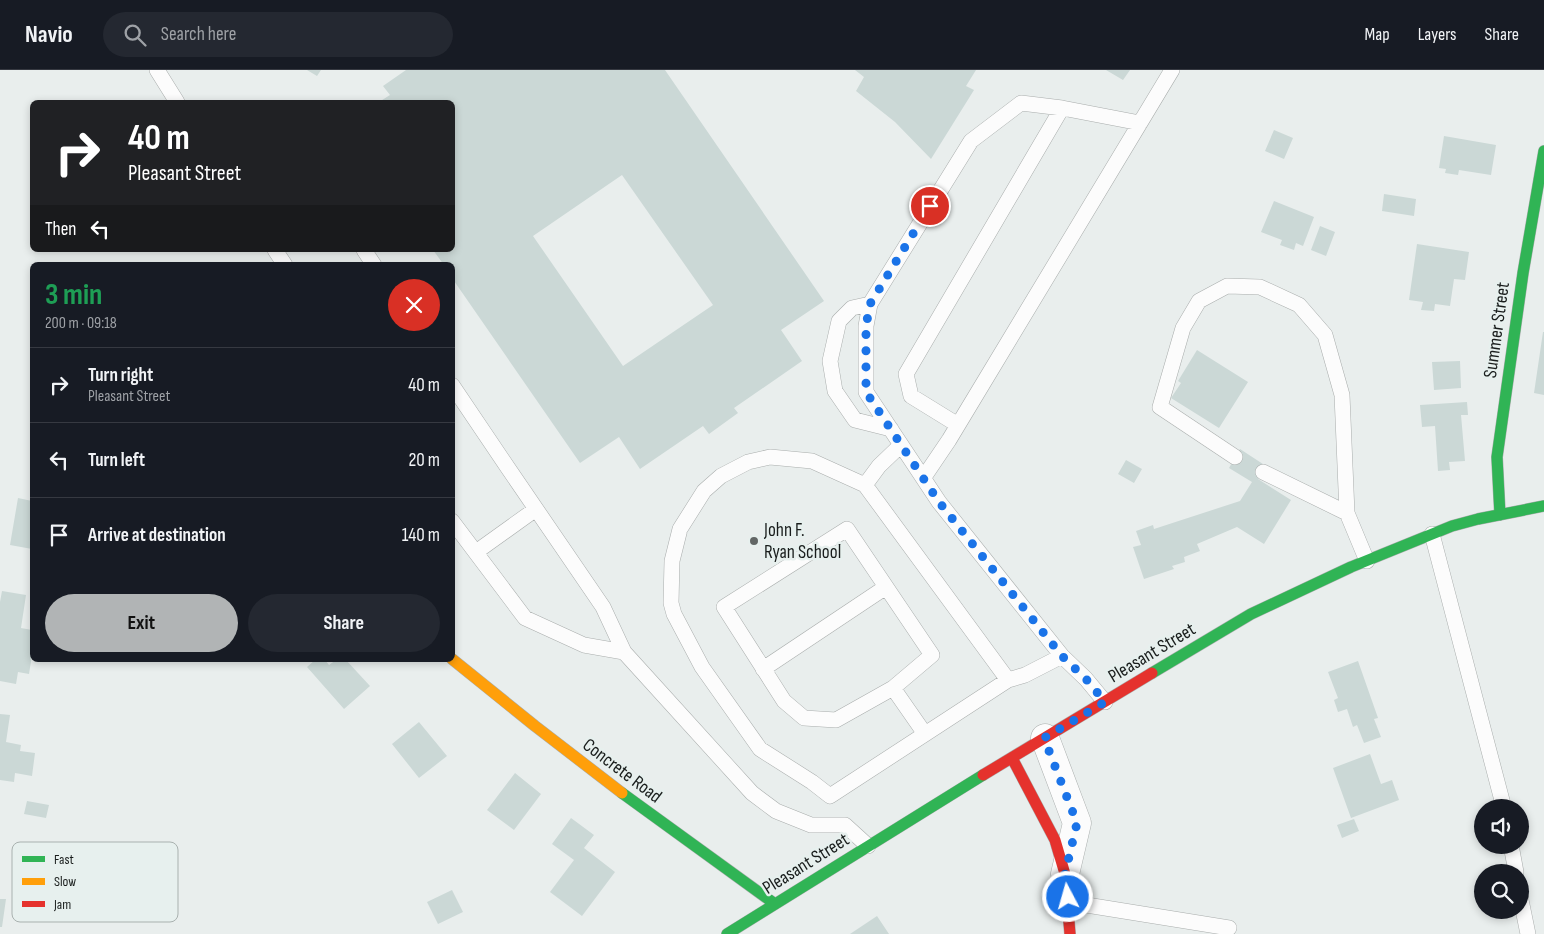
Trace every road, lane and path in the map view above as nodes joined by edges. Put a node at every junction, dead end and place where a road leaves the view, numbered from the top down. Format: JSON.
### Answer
{"nodes":[{"id":1,"x":157,"y":70,"type":"edge"},
{"id":2,"x":1172,"y":70,"type":"edge"},
{"id":3,"x":176,"y":100,"type":"edge"},
{"id":4,"x":1062,"y":108,"type":"junction"},
{"id":5,"x":1140,"y":123,"type":"junction"},
{"id":6,"x":1544,"y":151,"type":"edge"},
{"id":7,"x":870,"y":304,"type":"junction"},
{"id":8,"x":455,"y":389,"type":"edge"},
{"id":9,"x":958,"y":425,"type":"junction"},
{"id":10,"x":891,"y":429,"type":"junction"},
{"id":11,"x":901,"y":445,"type":"junction"},
{"id":12,"x":1236,"y":457,"type":"dead end"},
{"id":13,"x":1263,"y":472,"type":"dead end"},
{"id":14,"x":924,"y":477,"type":"junction"},
{"id":15,"x":865,"y":485,"type":"junction"},
{"id":16,"x":1544,"y":506,"type":"edge"},
{"id":17,"x":536,"y":509,"type":"junction"},
{"id":18,"x":1347,"y":513,"type":"junction"},
{"id":19,"x":1500,"y":515,"type":"junction"},
{"id":20,"x":455,"y":525,"type":"edge"},
{"id":21,"x":1432,"y":534,"type":"junction"},
{"id":22,"x":476,"y":552,"type":"junction"},
{"id":23,"x":1367,"y":561,"type":"junction"},
{"id":24,"x":886,"y":587,"type":"junction"},
{"id":25,"x":624,"y":652,"type":"junction"},
{"id":26,"x":1062,"y":656,"type":"junction"},
{"id":27,"x":455,"y":662,"type":"edge"},
{"id":28,"x":763,"y":669,"type":"junction"},
{"id":29,"x":1008,"y":680,"type":"junction"},
{"id":30,"x":893,"y":688,"type":"junction"},
{"id":31,"x":1105,"y":702,"type":"junction"},
{"id":32,"x":925,"y":734,"type":"junction"},
{"id":33,"x":1044,"y":738,"type":"junction"},
{"id":34,"x":1012,"y":758,"type":"junction"},
{"id":35,"x":1502,"y":799,"type":"edge"},
{"id":36,"x":868,"y":846,"type":"junction"},
{"id":37,"x":1065,"y":874,"type":"junction"},
{"id":38,"x":1068,"y":902,"type":"junction"},
{"id":39,"x":775,"y":904,"type":"junction"},
{"id":40,"x":1523,"y":919,"type":"edge"},
{"id":41,"x":1229,"y":928,"type":"dead end"},
{"id":42,"x":1524,"y":932,"type":"edge"},
{"id":43,"x":727,"y":934,"type":"edge"},
{"id":44,"x":1070,"y":934,"type":"edge"}],
"edges":[{"from":1,"to":3,"type":"lane"},
{"from":2,"to":5,"type":"lane"},
{"from":4,"to":5,"type":"lane"},
{"from":4,"to":7,"type":"lane"},
{"from":4,"to":9,"type":"lane"},
{"from":5,"to":9,"type":"lane"},
{"from":6,"to":19,"type":"street","name":"Summer Street"},
{"from":7,"to":10,"type":"lane"},
{"from":7,"to":10,"type":"lane"},
{"from":8,"to":17,"type":"lane"},
{"from":9,"to":14,"type":"lane"},
{"from":10,"to":11,"type":"lane"},
{"from":11,"to":14,"type":"lane"},
{"from":11,"to":15,"type":"lane"},
{"from":12,"to":18,"type":"lane"},
{"from":13,"to":18,"type":"lane"},
{"from":14,"to":26,"type":"lane"},
{"from":15,"to":29,"type":"lane"},
{"from":15,"to":32,"type":"lane"},
{"from":16,"to":19,"type":"street","name":"Pleasant Street"},
{"from":17,"to":22,"type":"lane"},
{"from":17,"to":25,"type":"lane"},
{"from":18,"to":23,"type":"lane"},
{"from":19,"to":21,"type":"street","name":"Pleasant Street"},
{"from":20,"to":22,"type":"lane"},
{"from":21,"to":23,"type":"street","name":"Pleasant Street"},
{"from":21,"to":35,"type":"lane"},
{"from":22,"to":25,"type":"lane"},
{"from":23,"to":31,"type":"street","name":"Pleasant Street"},
{"from":24,"to":28,"type":"lane"},
{"from":24,"to":28,"type":"lane"},
{"from":24,"to":30,"type":"lane"},
{"from":25,"to":36,"type":"lane"},
{"from":26,"to":29,"type":"lane"},
{"from":26,"to":31,"type":"lane"},
{"from":27,"to":39,"type":"street","name":"Concrete Road"},
{"from":28,"to":30,"type":"lane"},
{"from":29,"to":32,"type":"lane"},
{"from":30,"to":32,"type":"lane"},
{"from":31,"to":33,"type":"street","name":"Pleasant Street"},
{"from":33,"to":34,"type":"street","name":"Pleasant Street"},
{"from":33,"to":37,"type":"street"},
{"from":34,"to":36,"type":"street","name":"Pleasant Street"},
{"from":34,"to":37,"type":"street"},
{"from":36,"to":39,"type":"street","name":"Pleasant Street"},
{"from":37,"to":38,"type":"street"},
{"from":38,"to":41,"type":"lane"},
{"from":38,"to":44,"type":"street"},
{"from":39,"to":43,"type":"street","name":"Pleasant Street"},
{"from":40,"to":42,"type":"lane"}]}
